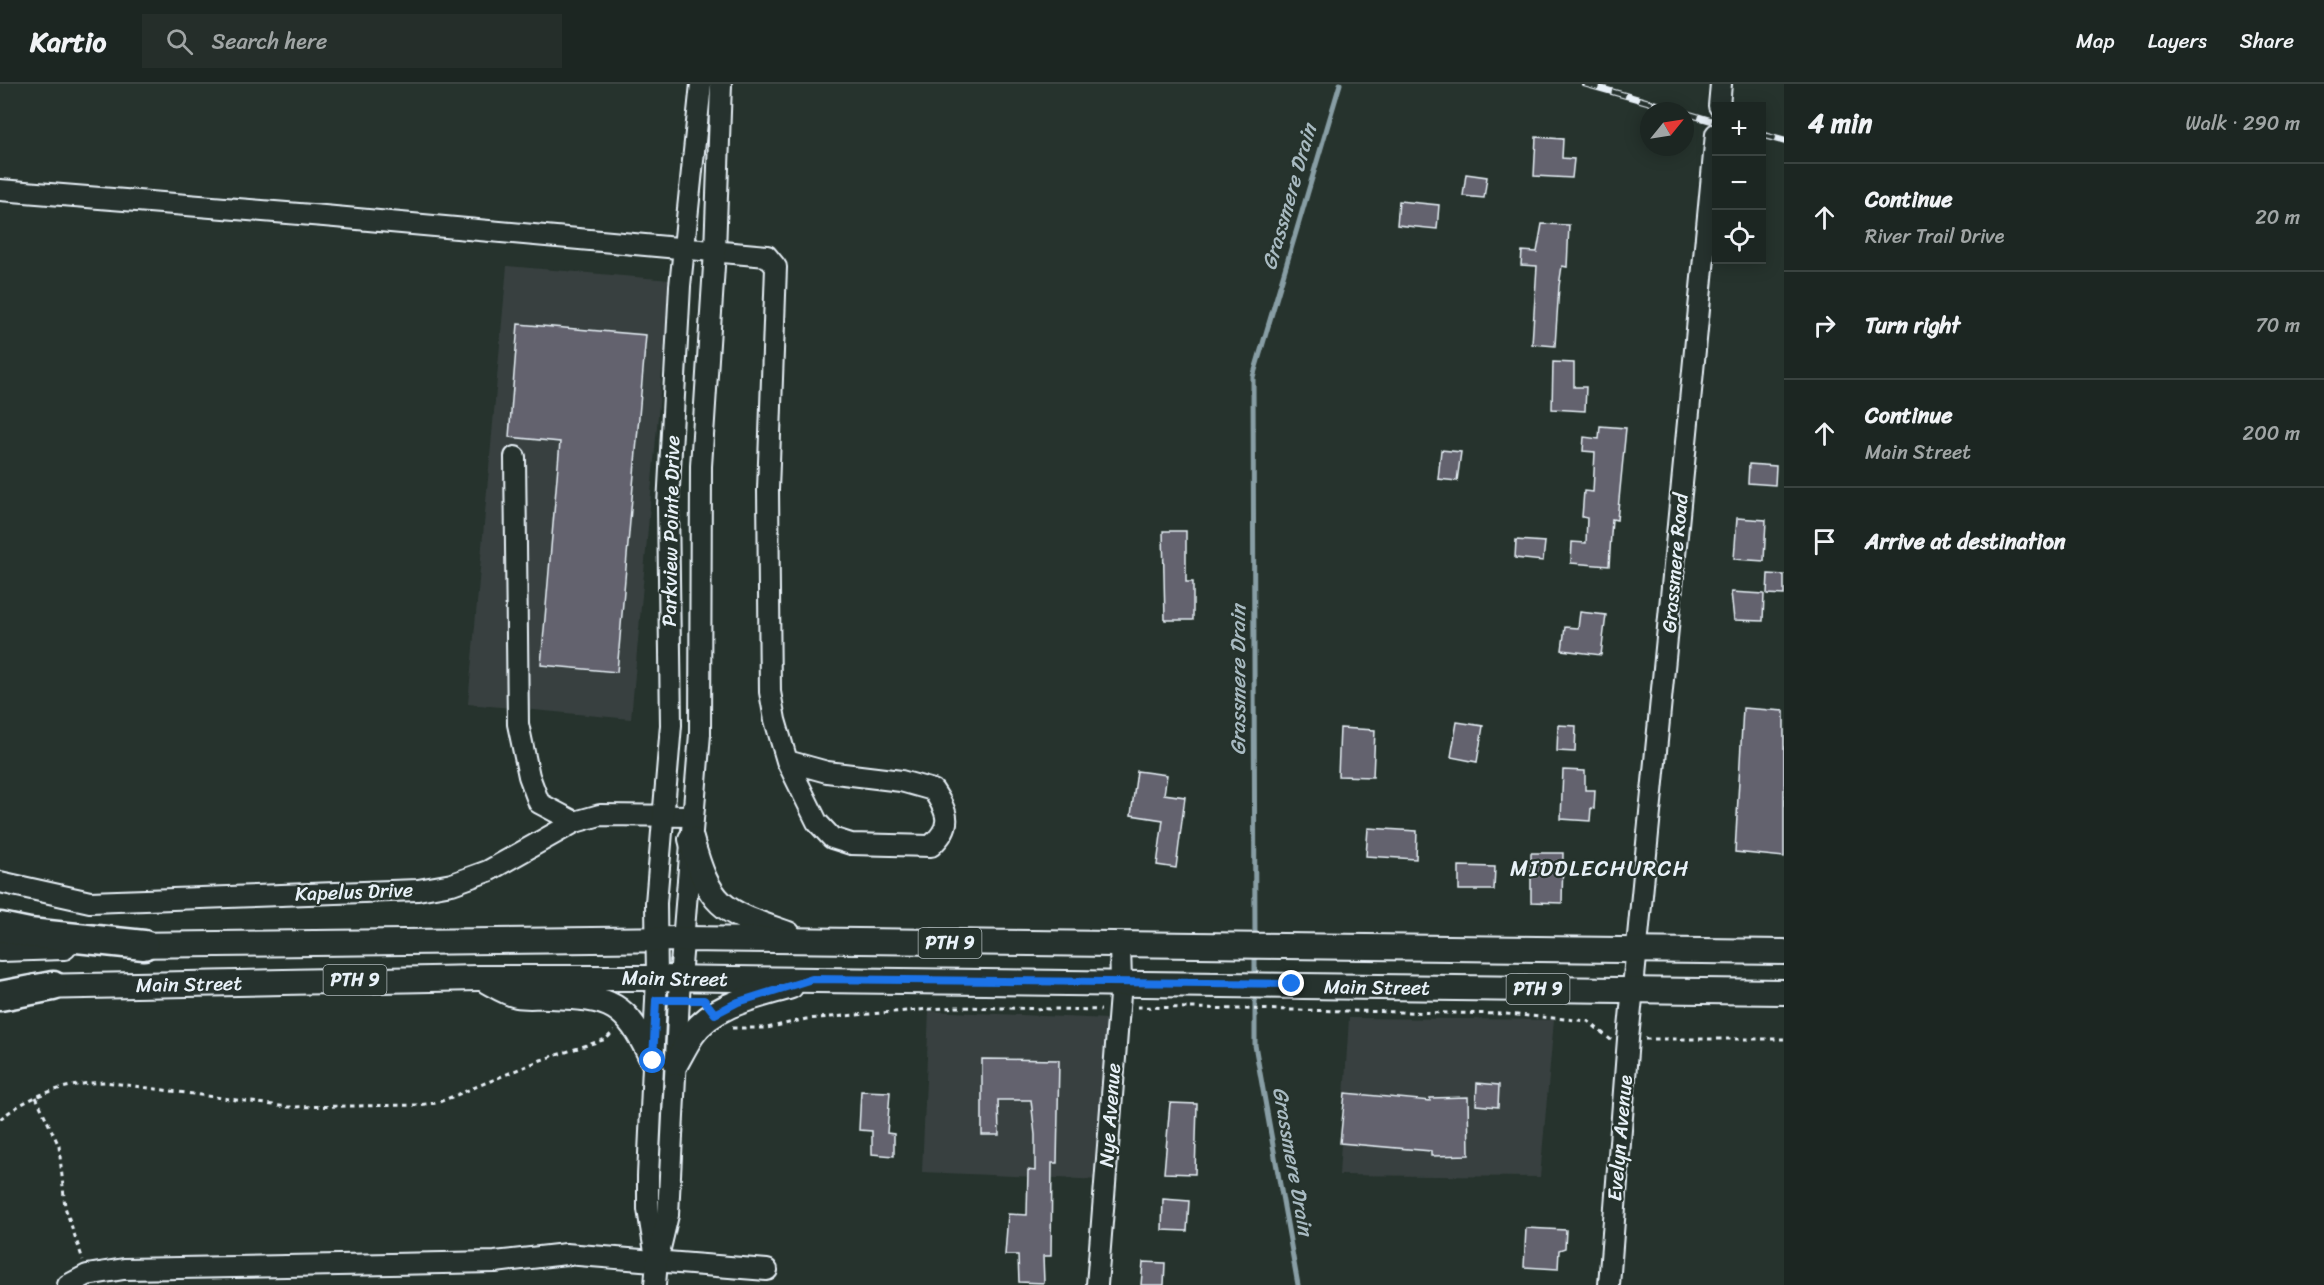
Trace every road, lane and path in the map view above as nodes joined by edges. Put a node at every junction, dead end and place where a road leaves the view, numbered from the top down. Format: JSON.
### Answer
{"nodes":[{"id":1,"x":701,"y":84,"type":"edge"},
{"id":2,"x":721,"y":84,"type":"edge"},
{"id":3,"x":1721,"y":84,"type":"edge"},
{"id":4,"x":1719,"y":102,"type":"edge"},
{"id":5,"x":1714,"y":156,"type":"edge"},
{"id":6,"x":0,"y":190,"type":"edge"},
{"id":7,"x":684,"y":249,"type":"junction"},
{"id":8,"x":715,"y":251,"type":"junction"},
{"id":9,"x":515,"y":457,"type":"dead end"},
{"id":10,"x":787,"y":761,"type":"junction"},
{"id":11,"x":662,"y":814,"type":"junction"},
{"id":12,"x":575,"y":822,"type":"junction"},
{"id":13,"x":692,"y":828,"type":"junction"},
{"id":14,"x":0,"y":882,"type":"edge"},
{"id":15,"x":0,"y":927,"type":"edge"},
{"id":16,"x":656,"y":939,"type":"junction"},
{"id":17,"x":683,"y":939,"type":"junction"},
{"id":18,"x":807,"y":941,"type":"junction"},
{"id":19,"x":144,"y":945,"type":"junction"},
{"id":20,"x":1120,"y":946,"type":"junction"},
{"id":21,"x":0,"y":949,"type":"edge"},
{"id":22,"x":1638,"y":951,"type":"junction"},
{"id":23,"x":1784,"y":952,"type":"edge"},
{"id":24,"x":479,"y":978,"type":"junction"},
{"id":25,"x":669,"y":978,"type":"junction"},
{"id":26,"x":812,"y":979,"type":"junction"},
{"id":27,"x":1120,"y":982,"type":"junction"},
{"id":28,"x":53,"y":986,"type":"junction"},
{"id":29,"x":0,"y":988,"type":"edge"},
{"id":30,"x":1634,"y":990,"type":"junction"},
{"id":31,"x":1784,"y":992,"type":"edge"},
{"id":32,"x":0,"y":996,"type":"edge"},
{"id":33,"x":1216,"y":996,"type":"junction"},
{"id":34,"x":1119,"y":1007,"type":"junction"},
{"id":35,"x":624,"y":1014,"type":"junction"},
{"id":36,"x":715,"y":1014,"type":"junction"},
{"id":37,"x":1784,"y":1039,"type":"edge"},
{"id":38,"x":1628,"y":1040,"type":"junction"},
{"id":39,"x":665,"y":1062,"type":"junction"},
{"id":40,"x":36,"y":1096,"type":"junction"},
{"id":41,"x":0,"y":1119,"type":"edge"},
{"id":42,"x":657,"y":1261,"type":"junction"},
{"id":43,"x":767,"y":1270,"type":"dead end"},
{"id":44,"x":87,"y":1275,"type":"junction"},
{"id":45,"x":68,"y":1285,"type":"edge"},
{"id":46,"x":655,"y":1285,"type":"edge"},
{"id":47,"x":1097,"y":1285,"type":"edge"},
{"id":48,"x":1609,"y":1285,"type":"edge"}],
"edges":[{"from":1,"to":7,"type":"street","name":"Parkview Pointe Drive"},
{"from":2,"to":8,"type":"street","name":"Parkview Pointe Drive"},
{"from":3,"to":4,"type":"street"},
{"from":5,"to":22,"type":"street","name":"Grassmere Road"},
{"from":6,"to":7,"type":"street"},
{"from":7,"to":8,"type":"street"},
{"from":7,"to":11,"type":"street","name":"Parkview Pointe Drive"},
{"from":8,"to":10,"type":"street"},
{"from":8,"to":13,"type":"street","name":"Parkview Pointe Drive"},
{"from":9,"to":12,"type":"street"},
{"from":10,"to":10,"type":"street"},
{"from":11,"to":12,"type":"street","name":"Kapelus Drive"},
{"from":11,"to":13,"type":"street","name":"Kapelus Drive"},
{"from":11,"to":16,"type":"street","name":"Parkview Pointe Drive"},
{"from":12,"to":14,"type":"street","name":"Kapelus Drive"},
{"from":13,"to":17,"type":"street","name":"Parkview Pointe Drive"},
{"from":13,"to":18,"type":"main road"},
{"from":15,"to":19,"type":"highway"},
{"from":16,"to":17,"type":"main road","name":"Main Street","number":"PTH 9"},
{"from":16,"to":19,"type":"main road","name":"Main Street","number":"PTH 9"},
{"from":16,"to":25,"type":"street","name":"Parkview Pointe Drive"},
{"from":17,"to":18,"type":"main road","name":"Main Street","number":"PTH 9"},
{"from":17,"to":25,"type":"street","name":"Parkview Pointe Drive"},
{"from":18,"to":20,"type":"main road","name":"Main Street","number":"PTH 9"},
{"from":19,"to":21,"type":"main road","name":"Main Street","number":"PTH 9"},
{"from":20,"to":22,"type":"main road","name":"Main Street","number":"PTH 9"},
{"from":20,"to":27,"type":"street","name":"Nye Avenue"},
{"from":22,"to":23,"type":"main road","name":"Main Street","number":"PTH 9"},
{"from":22,"to":30,"type":"street","name":"Grassmere Road"},
{"from":24,"to":25,"type":"main road","name":"Main Street","number":"PTH 9"},
{"from":24,"to":28,"type":"main road","name":"Main Street","number":"PTH 9"},
{"from":24,"to":35,"type":"main road"},
{"from":25,"to":26,"type":"main road","name":"Main Street","number":"PTH 9"},
{"from":25,"to":39,"type":"street"},
{"from":26,"to":27,"type":"main road","name":"Main Street","number":"PTH 9"},
{"from":26,"to":36,"type":"main road"},
{"from":27,"to":33,"type":"main road","name":"Main Street","number":"PTH 9"},
{"from":27,"to":34,"type":"street","name":"Nye Avenue"},
{"from":28,"to":29,"type":"main road","name":"Main Street","number":"PTH 9"},
{"from":28,"to":32,"type":"highway"},
{"from":30,"to":31,"type":"main road","name":"Main Street","number":"PTH 9"},
{"from":30,"to":33,"type":"main road","name":"Main Street","number":"PTH 9"},
{"from":30,"to":38,"type":"street","name":"Evelyn Avenue"},
{"from":33,"to":34,"type":"path"},
{"from":33,"to":38,"type":"path"},
{"from":34,"to":36,"type":"path"},
{"from":34,"to":47,"type":"street","name":"Nye Avenue"},
{"from":35,"to":39,"type":"main road"},
{"from":35,"to":40,"type":"path"},
{"from":36,"to":39,"type":"main road"},
{"from":37,"to":38,"type":"path"},
{"from":38,"to":48,"type":"street","name":"Evelyn Avenue"},
{"from":39,"to":42,"type":"street"},
{"from":40,"to":41,"type":"path"},
{"from":40,"to":44,"type":"path"},
{"from":42,"to":43,"type":"street"},
{"from":42,"to":44,"type":"street"},
{"from":42,"to":46,"type":"street"},
{"from":44,"to":45,"type":"street"}]}
